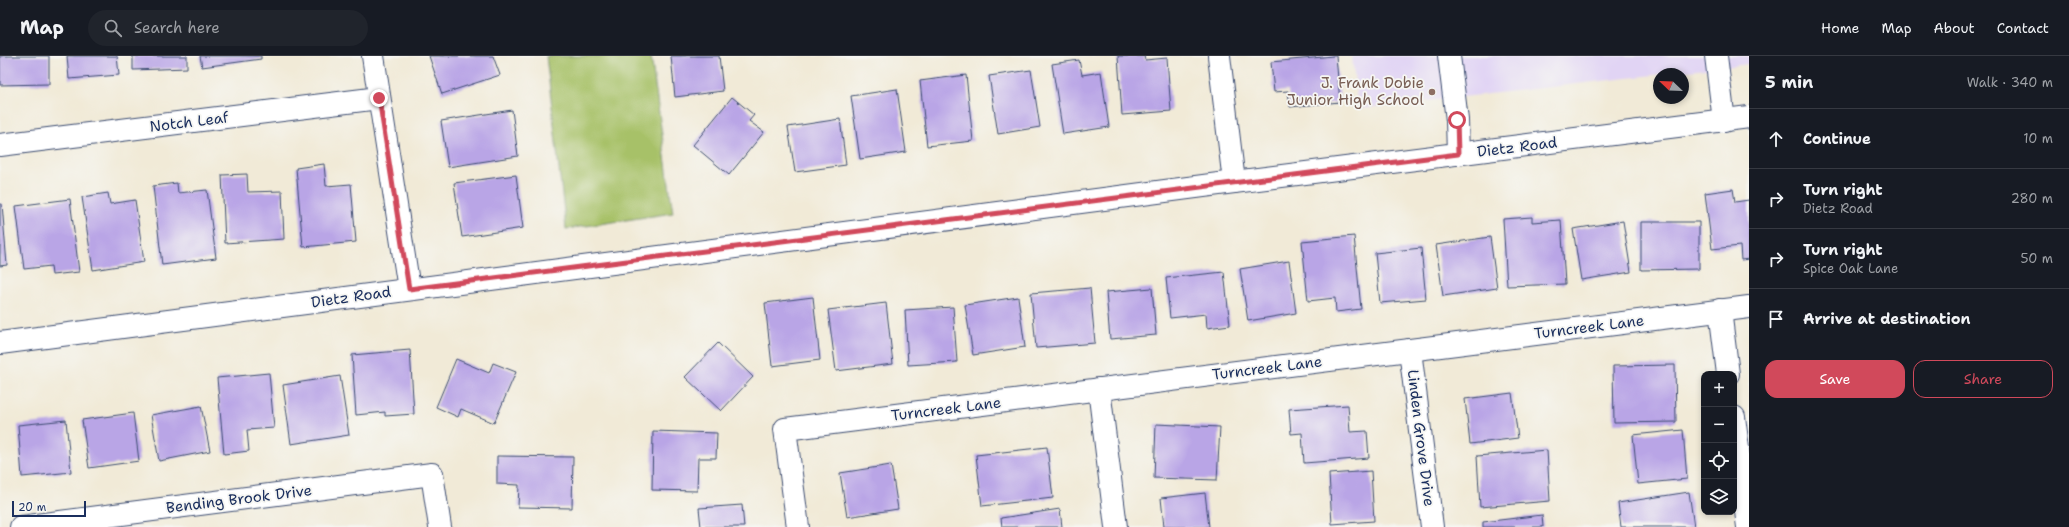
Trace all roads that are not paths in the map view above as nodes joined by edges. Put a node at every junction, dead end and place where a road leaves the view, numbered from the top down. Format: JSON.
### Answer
{"nodes":[{"id":1,"x":373,"y":56,"type":"edge"},
{"id":2,"x":1219,"y":56,"type":"edge"},
{"id":3,"x":1449,"y":56,"type":"edge"},
{"id":4,"x":1716,"y":56,"type":"edge"},
{"id":5,"x":379,"y":98,"type":"junction"},
{"id":6,"x":1749,"y":117,"type":"edge"},
{"id":7,"x":1724,"y":120,"type":"junction"},
{"id":8,"x":0,"y":145,"type":"edge"},
{"id":9,"x":1458,"y":154,"type":"junction"},
{"id":10,"x":1234,"y":182,"type":"junction"},
{"id":11,"x":409,"y":289,"type":"junction"},
{"id":12,"x":1749,"y":307,"type":"edge"},
{"id":13,"x":1720,"y":310,"type":"junction"},
{"id":14,"x":0,"y":343,"type":"edge"},
{"id":15,"x":1410,"y":350,"type":"junction"},
{"id":16,"x":1728,"y":371,"type":"edge"},
{"id":17,"x":1099,"y":390,"type":"junction"},
{"id":18,"x":1737,"y":441,"type":"edge"},
{"id":19,"x":121,"y":520,"type":"edge"},
{"id":20,"x":21,"y":527,"type":"edge"},
{"id":21,"x":440,"y":527,"type":"edge"},
{"id":22,"x":798,"y":527,"type":"edge"},
{"id":23,"x":1116,"y":527,"type":"edge"},
{"id":24,"x":1432,"y":527,"type":"edge"},
{"id":25,"x":1748,"y":527,"type":"edge"}],
"edges":[{"from":1,"to":5,"type":"street"},
{"from":2,"to":10,"type":"street"},
{"from":3,"to":9,"type":"street"},
{"from":4,"to":7,"type":"street"},
{"from":5,"to":8,"type":"street","name":"Notch Leaf"},
{"from":5,"to":11,"type":"street"},
{"from":6,"to":7,"type":"street","name":"Dietz Road"},
{"from":7,"to":9,"type":"street","name":"Dietz Road"},
{"from":9,"to":10,"type":"street","name":"Dietz Road"},
{"from":10,"to":11,"type":"street","name":"Dietz Road"},
{"from":11,"to":14,"type":"street","name":"Dietz Road"},
{"from":12,"to":13,"type":"street","name":"Turncreek Lane"},
{"from":13,"to":15,"type":"street","name":"Turncreek Lane"},
{"from":13,"to":16,"type":"street"},
{"from":15,"to":17,"type":"street","name":"Turncreek Lane"},
{"from":15,"to":24,"type":"street","name":"Linden Grove Drive"},
{"from":17,"to":22,"type":"street","name":"Turncreek Lane"},
{"from":17,"to":23,"type":"street"},
{"from":18,"to":25,"type":"street"},
{"from":19,"to":20,"type":"street","name":"Bending Brook Drive"},
{"from":19,"to":21,"type":"street","name":"Bending Brook Drive"}]}
